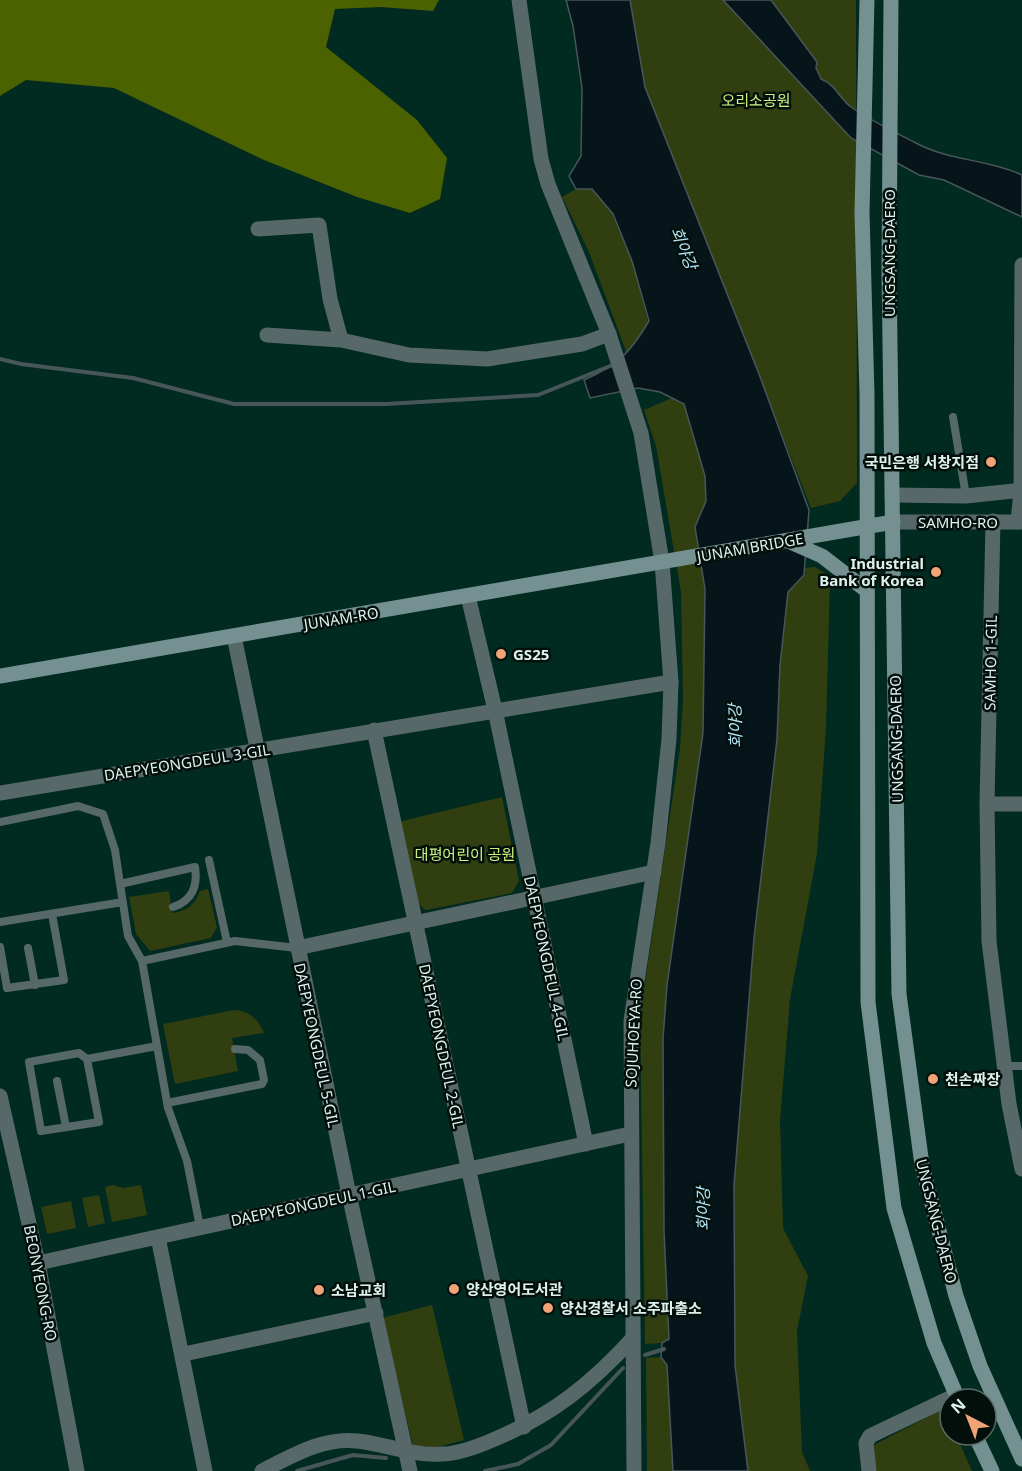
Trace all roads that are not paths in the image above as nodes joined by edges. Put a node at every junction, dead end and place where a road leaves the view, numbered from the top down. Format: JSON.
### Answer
{"nodes":[{"id":1,"x":519,"y":0,"type":"edge"},
{"id":2,"x":867,"y":0,"type":"edge"},
{"id":3,"x":891,"y":0,"type":"edge"},
{"id":4,"x":258,"y":229,"type":"dead end"},
{"id":5,"x":1022,"y":265,"type":"edge"},
{"id":6,"x":1022,"y":313,"type":"edge"},
{"id":7,"x":267,"y":335,"type":"dead end"},
{"id":8,"x":609,"y":337,"type":"junction"},
{"id":9,"x":341,"y":340,"type":"junction"},
{"id":10,"x":1022,"y":403,"type":"edge"},
{"id":11,"x":953,"y":417,"type":"dead end"},
{"id":12,"x":1021,"y":491,"type":"edge"},
{"id":13,"x":892,"y":495,"type":"junction"},
{"id":14,"x":966,"y":496,"type":"junction"},
{"id":15,"x":993,"y":521,"type":"junction"},
{"id":16,"x":893,"y":522,"type":"junction"},
{"id":17,"x":1020,"y":522,"type":"edge"},
{"id":18,"x":867,"y":527,"type":"junction"},
{"id":19,"x":790,"y":542,"type":"junction"},
{"id":20,"x":681,"y":559,"type":"joint"},
{"id":21,"x":662,"y":562,"type":"junction"},
{"id":22,"x":866,"y":590,"type":"junction"},
{"id":23,"x":468,"y":596,"type":"junction"},
{"id":24,"x":234,"y":636,"type":"junction"},
{"id":25,"x":0,"y":676,"type":"edge"},
{"id":26,"x":671,"y":682,"type":"junction"},
{"id":27,"x":495,"y":710,"type":"junction"},
{"id":28,"x":374,"y":730,"type":"junction"},
{"id":29,"x":258,"y":751,"type":"junction"},
{"id":30,"x":0,"y":793,"type":"edge"},
{"id":31,"x":987,"y":804,"type":"junction"},
{"id":32,"x":1022,"y":804,"type":"edge"},
{"id":33,"x":0,"y":822,"type":"edge"},
{"id":34,"x":209,"y":860,"type":"dead end"},
{"id":35,"x":654,"y":872,"type":"junction"},
{"id":36,"x":120,"y":884,"type":"junction"},
{"id":37,"x":534,"y":897,"type":"junction"},
{"id":38,"x":123,"y":902,"type":"junction"},
{"id":39,"x":173,"y":907,"type":"dead end"},
{"id":40,"x":52,"y":914,"type":"junction"},
{"id":41,"x":0,"y":922,"type":"edge"},
{"id":42,"x":417,"y":922,"type":"junction"},
{"id":43,"x":227,"y":942,"type":"junction"},
{"id":44,"x":0,"y":947,"type":"edge"},
{"id":45,"x":28,"y":948,"type":"dead end"},
{"id":46,"x":297,"y":948,"type":"junction"},
{"id":47,"x":142,"y":961,"type":"junction"},
{"id":48,"x":35,"y":984,"type":"junction"},
{"id":49,"x":157,"y":1046,"type":"junction"},
{"id":50,"x":235,"y":1049,"type":"dead end"},
{"id":51,"x":87,"y":1059,"type":"junction"},
{"id":52,"x":1005,"y":1066,"type":"junction"},
{"id":53,"x":1022,"y":1066,"type":"edge"},
{"id":54,"x":57,"y":1081,"type":"dead end"},
{"id":55,"x":0,"y":1095,"type":"edge"},
{"id":56,"x":167,"y":1103,"type":"junction"},
{"id":57,"x":66,"y":1127,"type":"junction"},
{"id":58,"x":630,"y":1134,"type":"junction"},
{"id":59,"x":586,"y":1144,"type":"junction"},
{"id":60,"x":1022,"y":1169,"type":"edge"},
{"id":61,"x":468,"y":1170,"type":"junction"},
{"id":62,"x":349,"y":1194,"type":"junction"},
{"id":63,"x":200,"y":1227,"type":"junction"},
{"id":64,"x":158,"y":1237,"type":"junction"},
{"id":65,"x":38,"y":1263,"type":"junction"},
{"id":66,"x":376,"y":1313,"type":"junction"},
{"id":67,"x":633,"y":1338,"type":"junction"},
{"id":68,"x":184,"y":1354,"type":"junction"},
{"id":69,"x":953,"y":1387,"type":"edge"},
{"id":70,"x":938,"y":1406,"type":"edge"},
{"id":71,"x":524,"y":1427,"type":"junction"},
{"id":72,"x":981,"y":1447,"type":"edge"},
{"id":73,"x":406,"y":1453,"type":"junction"},
{"id":74,"x":1022,"y":1459,"type":"edge"},
{"id":75,"x":77,"y":1471,"type":"edge"},
{"id":76,"x":205,"y":1471,"type":"edge"},
{"id":77,"x":262,"y":1471,"type":"edge"},
{"id":78,"x":410,"y":1471,"type":"edge"},
{"id":79,"x":634,"y":1471,"type":"edge"},
{"id":80,"x":869,"y":1471,"type":"edge"},
{"id":81,"x":992,"y":1471,"type":"edge"}],
"edges":[{"from":1,"to":8,"type":"street","name":"SOJUHOEYA-RO"},
{"from":2,"to":18,"type":"main road","name":"UNGSANG-DAERO"},
{"from":3,"to":13,"type":"main road","name":"UNGSANG-DAERO"},
{"from":4,"to":9,"type":"street"},
{"from":5,"to":6,"type":"street"},
{"from":6,"to":10,"type":"street"},
{"from":7,"to":9,"type":"street"},
{"from":8,"to":9,"type":"street"},
{"from":8,"to":21,"type":"street","name":"SOJUHOEYA-RO"},
{"from":10,"to":12,"type":"street"},
{"from":11,"to":14,"type":"lane"},
{"from":12,"to":14,"type":"street"},
{"from":12,"to":17,"type":"street"},
{"from":13,"to":14,"type":"street"},
{"from":13,"to":16,"type":"main road","name":"UNGSANG-DAERO"},
{"from":15,"to":16,"type":"street","name":"SAMHO-RO"},
{"from":15,"to":17,"type":"street","name":"SAMHO-RO"},
{"from":15,"to":31,"type":"street","name":"SAMHO 1-GIL"},
{"from":16,"to":18,"type":"main road","name":"JUNAM BRIDGE"},
{"from":16,"to":74,"type":"main road","name":"UNGSANG-DAERO"},
{"from":18,"to":19,"type":"main road","name":"JUNAM BRIDGE"},
{"from":18,"to":22,"type":"main road","name":"UNGSANG-DAERO"},
{"from":19,"to":20,"type":"main road","name":"JUNAM BRIDGE"},
{"from":19,"to":22,"type":"main road"},
{"from":20,"to":21,"type":"main road","name":"JUNAM-RO"},
{"from":21,"to":23,"type":"main road","name":"JUNAM-RO"},
{"from":21,"to":26,"type":"street","name":"SOJUHOEYA-RO"},
{"from":22,"to":69,"type":"main road","name":"UNGSANG-DAERO"},
{"from":23,"to":24,"type":"main road","name":"JUNAM-RO"},
{"from":23,"to":27,"type":"street","name":"DAEPYEONGDEUL 4-GIL"},
{"from":24,"to":25,"type":"main road","name":"JUNAM-RO"},
{"from":24,"to":29,"type":"street","name":"DAEPYEONGDEUL 5-GIL"},
{"from":26,"to":27,"type":"street","name":"DAEPYEONGDEUL 3-GIL"},
{"from":26,"to":35,"type":"street","name":"SOJUHOEYA-RO"},
{"from":27,"to":28,"type":"street","name":"DAEPYEONGDEUL 3-GIL"},
{"from":27,"to":37,"type":"street","name":"DAEPYEONGDEUL 4-GIL"},
{"from":28,"to":29,"type":"street","name":"DAEPYEONGDEUL 3-GIL"},
{"from":28,"to":42,"type":"street"},
{"from":29,"to":30,"type":"street","name":"DAEPYEONGDEUL 3-GIL"},
{"from":29,"to":46,"type":"street","name":"DAEPYEONGDEUL 5-GIL"},
{"from":31,"to":32,"type":"street"},
{"from":31,"to":52,"type":"street","name":"SAMHO 1-GIL"},
{"from":33,"to":36,"type":"lane"},
{"from":34,"to":43,"type":"lane"},
{"from":35,"to":37,"type":"street"},
{"from":35,"to":58,"type":"street","name":"SOJUHOEYA-RO"},
{"from":36,"to":38,"type":"lane"},
{"from":36,"to":39,"type":"lane"},
{"from":37,"to":42,"type":"street"},
{"from":37,"to":59,"type":"street","name":"DAEPYEONGDEUL 4-GIL"},
{"from":38,"to":40,"type":"lane"},
{"from":38,"to":47,"type":"lane"},
{"from":40,"to":41,"type":"lane"},
{"from":40,"to":48,"type":"lane"},
{"from":42,"to":46,"type":"street"},
{"from":42,"to":61,"type":"street","name":"DAEPYEONGDEUL 2-GIL"},
{"from":43,"to":46,"type":"lane"},
{"from":43,"to":47,"type":"lane"},
{"from":44,"to":48,"type":"lane"},
{"from":45,"to":48,"type":"lane"},
{"from":46,"to":62,"type":"street","name":"DAEPYEONGDEUL 5-GIL"},
{"from":47,"to":49,"type":"lane"},
{"from":49,"to":51,"type":"lane"},
{"from":49,"to":56,"type":"lane"},
{"from":50,"to":56,"type":"lane"},
{"from":51,"to":57,"type":"lane"},
{"from":51,"to":57,"type":"lane"},
{"from":52,"to":53,"type":"lane"},
{"from":52,"to":60,"type":"street","name":"SAMHO 1-GIL"},
{"from":54,"to":57,"type":"lane"},
{"from":55,"to":65,"type":"street","name":"BEONYEONG-RO"},
{"from":56,"to":63,"type":"lane"},
{"from":58,"to":59,"type":"street","name":"DAEPYEONGDEUL 1-GIL"},
{"from":58,"to":67,"type":"street","name":"SOJUHOEYA-RO"},
{"from":59,"to":61,"type":"street","name":"DAEPYEONGDEUL 1-GIL"},
{"from":61,"to":62,"type":"street","name":"DAEPYEONGDEUL 1-GIL"},
{"from":61,"to":71,"type":"street"},
{"from":62,"to":63,"type":"street","name":"DAEPYEONGDEUL 1-GIL"},
{"from":62,"to":66,"type":"street","name":"DAEPYEONGDEUL 5-GIL"},
{"from":63,"to":64,"type":"street","name":"DAEPYEONGDEUL 1-GIL"},
{"from":64,"to":65,"type":"street","name":"DAEPYEONGDEUL 1-GIL"},
{"from":64,"to":68,"type":"street"},
{"from":65,"to":75,"type":"street","name":"BEONYEONG-RO"},
{"from":66,"to":68,"type":"street"},
{"from":66,"to":73,"type":"street","name":"DAEPYEONGDEUL 5-GIL"},
{"from":67,"to":71,"type":"street"},
{"from":67,"to":79,"type":"street","name":"SOJUHOEYA-RO"},
{"from":68,"to":76,"type":"street"},
{"from":70,"to":80,"type":"street"},
{"from":71,"to":73,"type":"street"},
{"from":72,"to":81,"type":"main road"},
{"from":73,"to":77,"type":"street"},
{"from":73,"to":78,"type":"street","name":"DAEPYEONGDEUL 5-GIL"}]}
